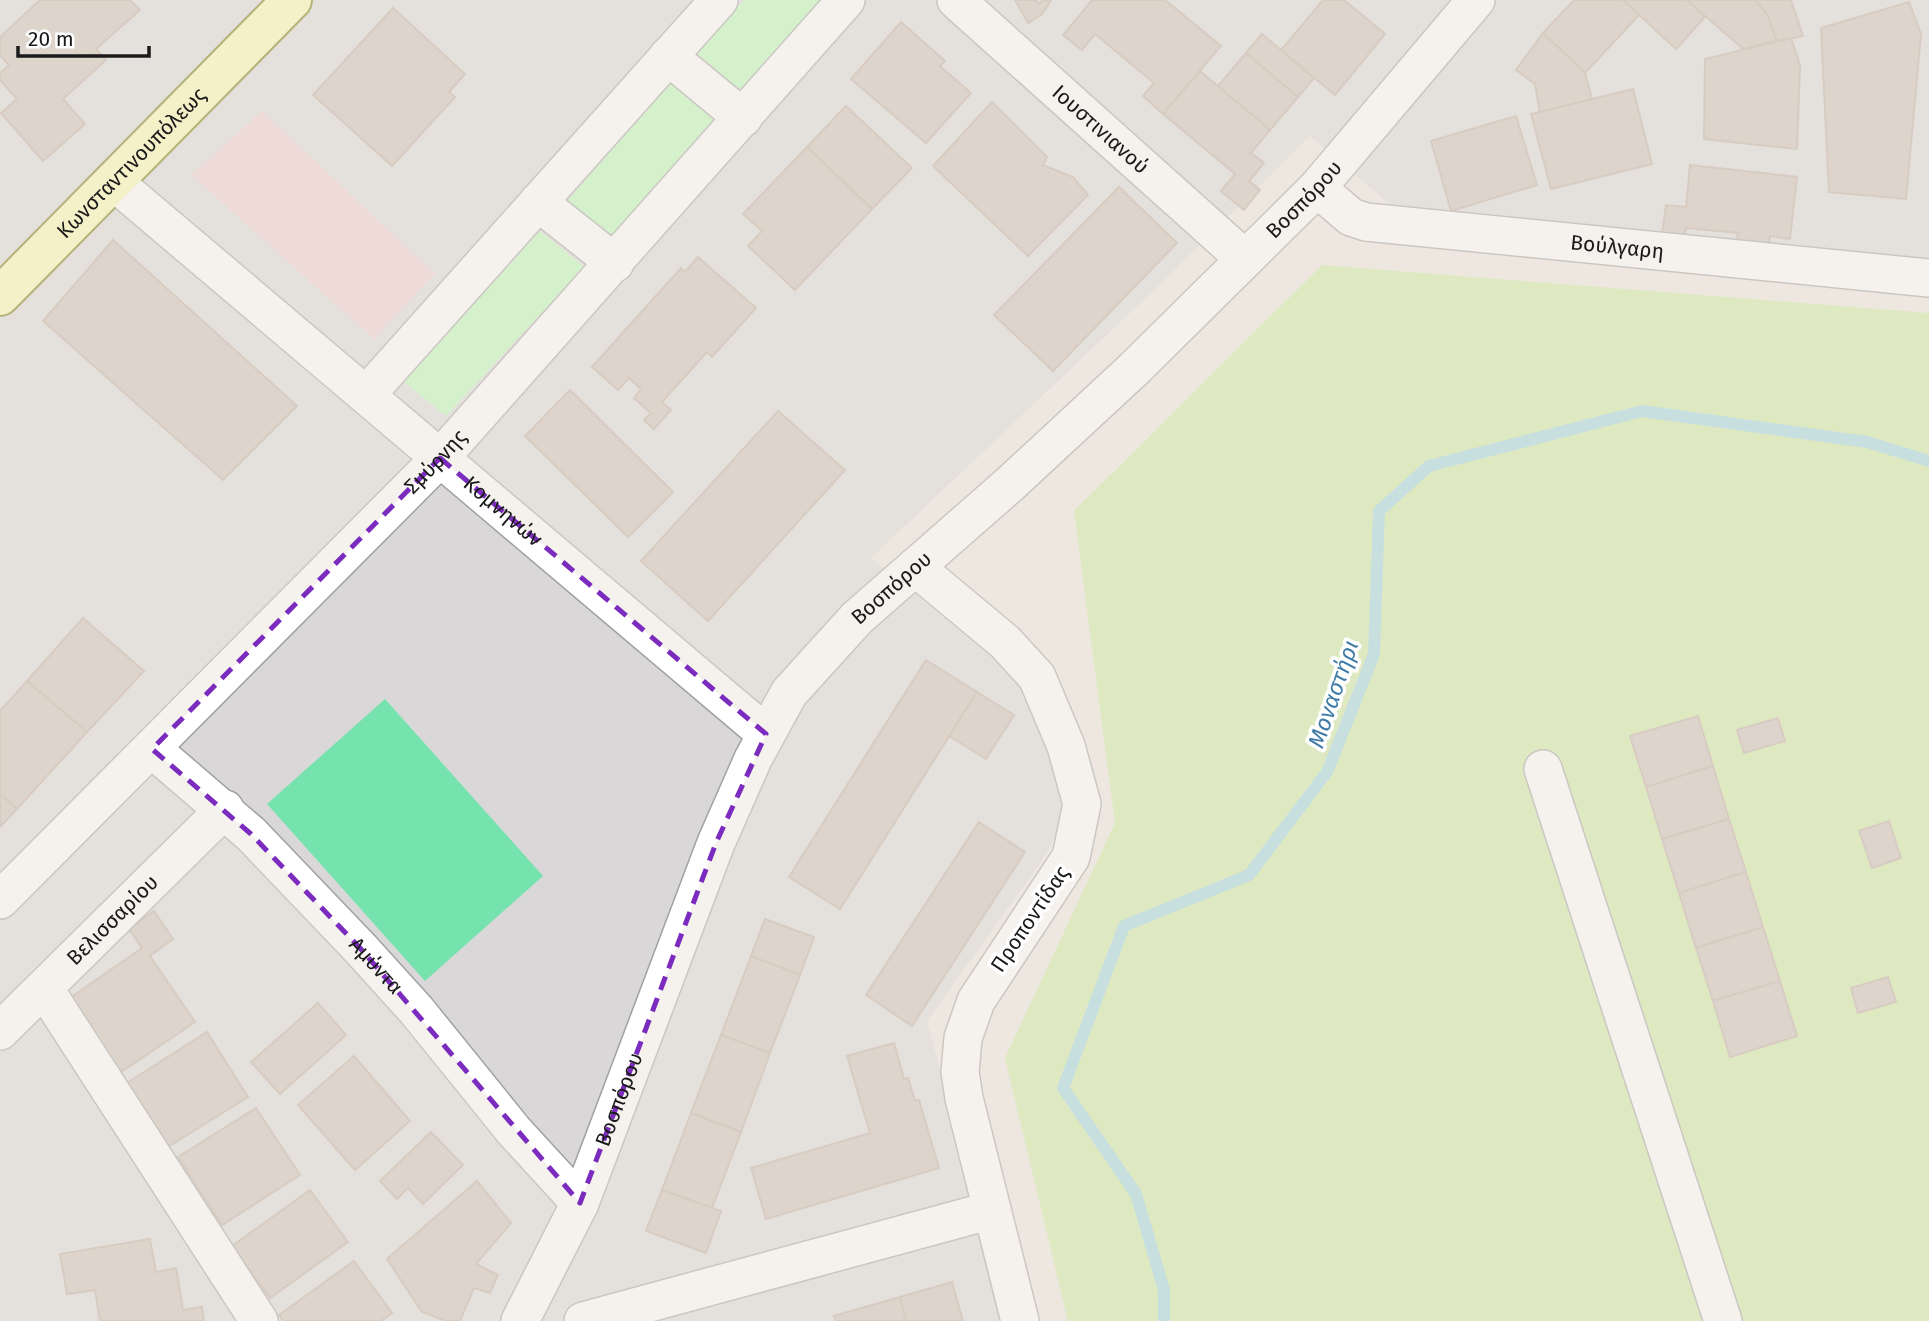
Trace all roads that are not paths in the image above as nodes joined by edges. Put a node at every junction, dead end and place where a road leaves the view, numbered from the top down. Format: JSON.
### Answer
{"nodes":[{"id":1,"x":292,"y":0,"type":"edge"},
{"id":2,"x":719,"y":0,"type":"edge"},
{"id":3,"x":845,"y":0,"type":"edge"},
{"id":4,"x":956,"y":0,"type":"edge"},
{"id":5,"x":1475,"y":0,"type":"edge"},
{"id":6,"x":668,"y":56,"type":"junction"},
{"id":7,"x":743,"y":118,"type":"junction"},
{"id":8,"x":113,"y":181,"type":"junction"},
{"id":9,"x":1317,"y":188,"type":"junction"},
{"id":10,"x":538,"y":202,"type":"junction"},
{"id":11,"x":1245,"y":259,"type":"junction"},
{"id":12,"x":615,"y":263,"type":"junction"},
{"id":13,"x":1929,"y":278,"type":"edge"},
{"id":14,"x":0,"y":296,"type":"edge"},
{"id":15,"x":366,"y":395,"type":"junction"},
{"id":16,"x":440,"y":458,"type":"junction"},
{"id":17,"x":915,"y":567,"type":"junction"},
{"id":18,"x":766,"y":734,"type":"junction"},
{"id":19,"x":152,"y":748,"type":"junction"},
{"id":20,"x":1543,"y":769,"type":"dead end"},
{"id":21,"x":225,"y":809,"type":"junction"},
{"id":22,"x":0,"y":900,"type":"edge"},
{"id":23,"x":44,"y":988,"type":"junction"},
{"id":24,"x":0,"y":1031,"type":"edge"},
{"id":25,"x":580,"y":1203,"type":"junction"},
{"id":26,"x":992,"y":1210,"type":"junction"},
{"id":27,"x":259,"y":1321,"type":"edge"},
{"id":28,"x":520,"y":1321,"type":"edge"},
{"id":29,"x":583,"y":1321,"type":"edge"},
{"id":30,"x":1020,"y":1321,"type":"edge"},
{"id":31,"x":1723,"y":1321,"type":"edge"}],
"edges":[{"from":1,"to":8,"type":"main road","name":"Κωνσταντινουπόλεως"},
{"from":2,"to":6,"type":"street"},
{"from":3,"to":7,"type":"street","name":"Σμύρνης"},
{"from":4,"to":11,"type":"street","name":"Ιουστινιανού"},
{"from":5,"to":9,"type":"street","name":"Βοσπόρου"},
{"from":6,"to":7,"type":"street"},
{"from":6,"to":10,"type":"street"},
{"from":7,"to":12,"type":"street","name":"Σμύρνης"},
{"from":8,"to":14,"type":"main road","name":"Κωνσταντινουπόλεως"},
{"from":8,"to":15,"type":"street","name":"Κομνηνών"},
{"from":9,"to":11,"type":"street","name":"Βοσπόρου"},
{"from":9,"to":13,"type":"street","name":"Βούλγαρη"},
{"from":10,"to":12,"type":"street"},
{"from":10,"to":15,"type":"street"},
{"from":11,"to":17,"type":"street","name":"Βοσπόρου"},
{"from":12,"to":16,"type":"street","name":"Σμύρνης"},
{"from":15,"to":16,"type":"street","name":"Κομνηνών"},
{"from":16,"to":18,"type":"street","name":"Κομνηνών"},
{"from":16,"to":19,"type":"street","name":"Σμύρνης"},
{"from":17,"to":18,"type":"street","name":"Βοσπόρου"},
{"from":17,"to":26,"type":"street","name":"Προποντίδας"},
{"from":18,"to":25,"type":"street","name":"Βοσπόρου"},
{"from":19,"to":21,"type":"street","name":"Αμύντα"},
{"from":19,"to":22,"type":"street","name":"Σμύρνης"},
{"from":20,"to":31,"type":"street"},
{"from":21,"to":23,"type":"street","name":"Βελισσαρίου"},
{"from":21,"to":25,"type":"street","name":"Αμύντα"},
{"from":23,"to":24,"type":"street","name":"Βελισσαρίου"},
{"from":23,"to":27,"type":"street"},
{"from":25,"to":28,"type":"street","name":"Βοσπόρου"},
{"from":26,"to":29,"type":"street"},
{"from":26,"to":30,"type":"street","name":"Προποντίδας"}]}
